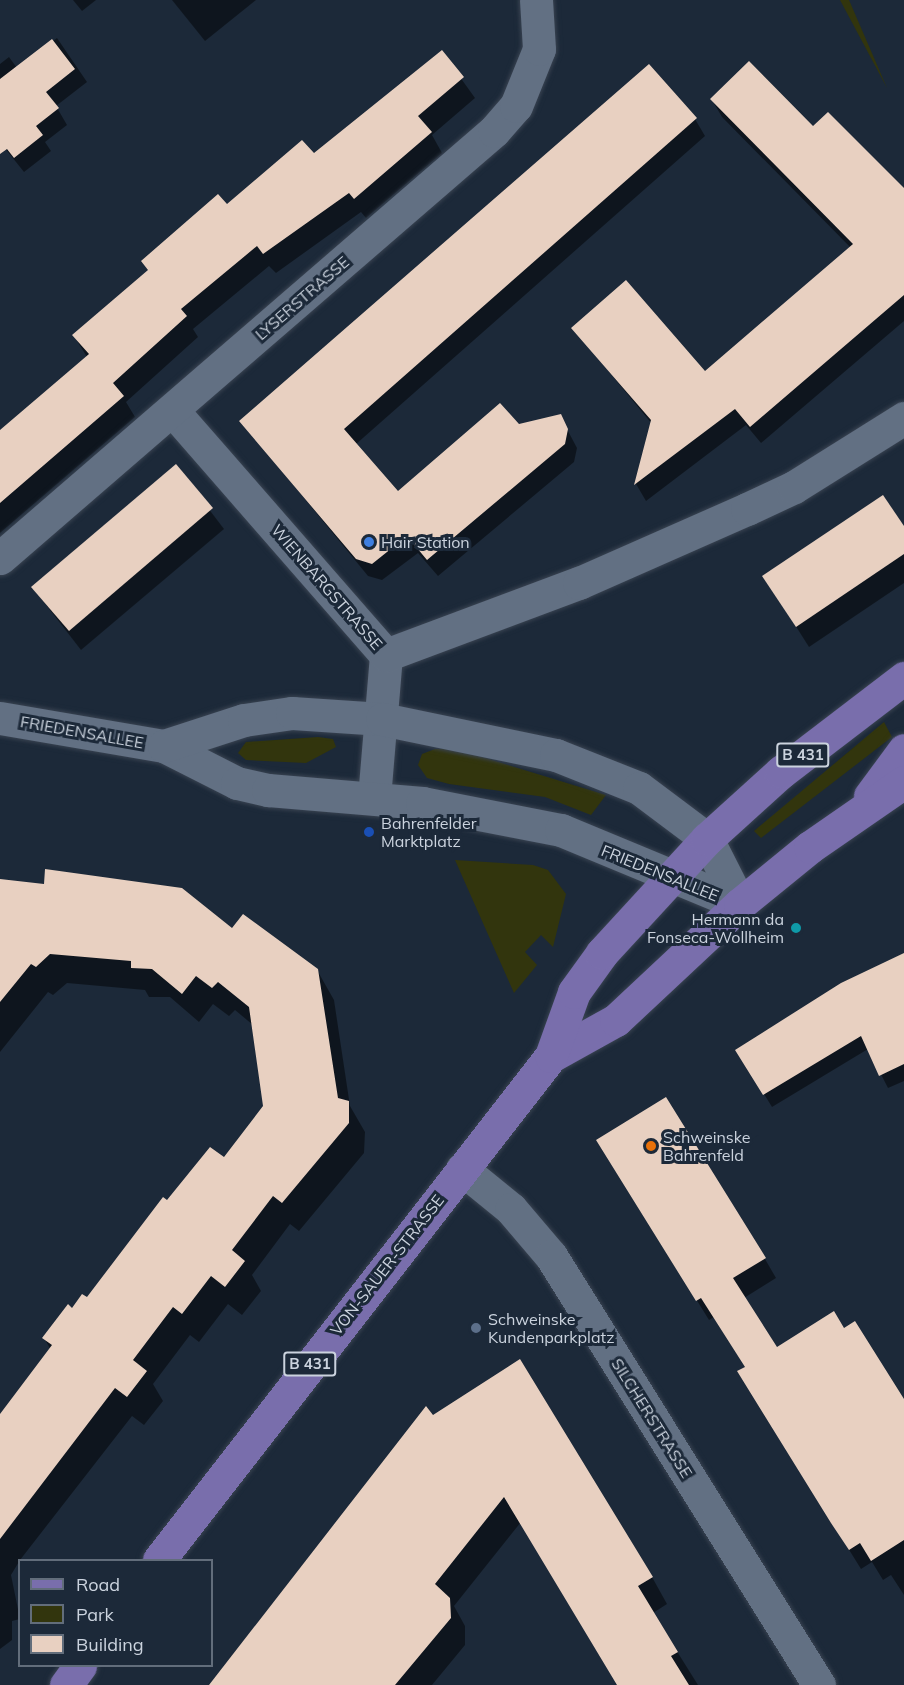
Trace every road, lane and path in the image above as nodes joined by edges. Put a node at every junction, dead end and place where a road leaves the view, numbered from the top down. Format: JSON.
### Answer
{"nodes":[{"id":1,"x":536,"y":0,"type":"edge"},
{"id":2,"x":173,"y":411,"type":"junction"},
{"id":3,"x":904,"y":418,"type":"edge"},
{"id":4,"x":0,"y":558,"type":"edge"},
{"id":5,"x":386,"y":655,"type":"junction"},
{"id":6,"x":904,"y":678,"type":"edge"},
{"id":7,"x":0,"y":718,"type":"edge"},
{"id":8,"x":382,"y":719,"type":"junction"},
{"id":9,"x":164,"y":746,"type":"junction"},
{"id":10,"x":904,"y":750,"type":"edge"},
{"id":11,"x":904,"y":782,"type":"edge"},
{"id":12,"x":374,"y":798,"type":"junction"},
{"id":13,"x":856,"y":814,"type":"junction"},
{"id":14,"x":707,"y":839,"type":"junction"},
{"id":15,"x":669,"y":879,"type":"junction"},
{"id":16,"x":740,"y":904,"type":"junction"},
{"id":17,"x":551,"y":1056,"type":"junction"},
{"id":18,"x":462,"y":1169,"type":"junction"},
{"id":19,"x":160,"y":1559,"type":"edge"},
{"id":20,"x":79,"y":1667,"type":"edge"},
{"id":21,"x":66,"y":1685,"type":"edge"},
{"id":22,"x":819,"y":1685,"type":"edge"}],
"edges":[{"from":1,"to":2,"type":"street","name":"LYSERSTRASSE"},
{"from":2,"to":4,"type":"street","name":"LYSERSTRASSE"},
{"from":2,"to":5,"type":"street","name":"WIENBARGSTRASSE"},
{"from":3,"to":5,"type":"street"},
{"from":5,"to":8,"type":"street","name":"WIENBARGSTRASSE"},
{"from":6,"to":14,"type":"main road","number":"B 431"},
{"from":7,"to":9,"type":"street","name":"FRIEDENSALLEE"},
{"from":8,"to":9,"type":"street","name":"FRIEDENSALLEE"},
{"from":8,"to":12,"type":"street","name":"WIENBARGSTRASSE"},
{"from":8,"to":14,"type":"street","name":"FRIEDENSALLEE"},
{"from":9,"to":12,"type":"street","name":"FRIEDENSALLEE"},
{"from":10,"to":13,"type":"main road","number":"B 431"},
{"from":11,"to":13,"type":"main road","number":"B 431"},
{"from":12,"to":15,"type":"street","name":"FRIEDENSALLEE"},
{"from":13,"to":16,"type":"main road","number":"B 431"},
{"from":14,"to":15,"type":"main road","name":"VON-SAUER-STRASSE","number":"B 431"},
{"from":14,"to":16,"type":"street","name":"FRIEDENSALLEE"},
{"from":15,"to":16,"type":"street","name":"FRIEDENSALLEE"},
{"from":15,"to":17,"type":"main road","name":"VON-SAUER-STRASSE","number":"B 431"},
{"from":16,"to":17,"type":"main road","name":"VON-SAUER-STRASSE","number":"B 431"},
{"from":17,"to":18,"type":"main road","name":"VON-SAUER-STRASSE","number":"B 431"},
{"from":18,"to":19,"type":"main road","name":"VON-SAUER-STRASSE","number":"B 431"},
{"from":18,"to":22,"type":"street","name":"SILCHERSTRASSE"},
{"from":20,"to":21,"type":"main road"}]}
